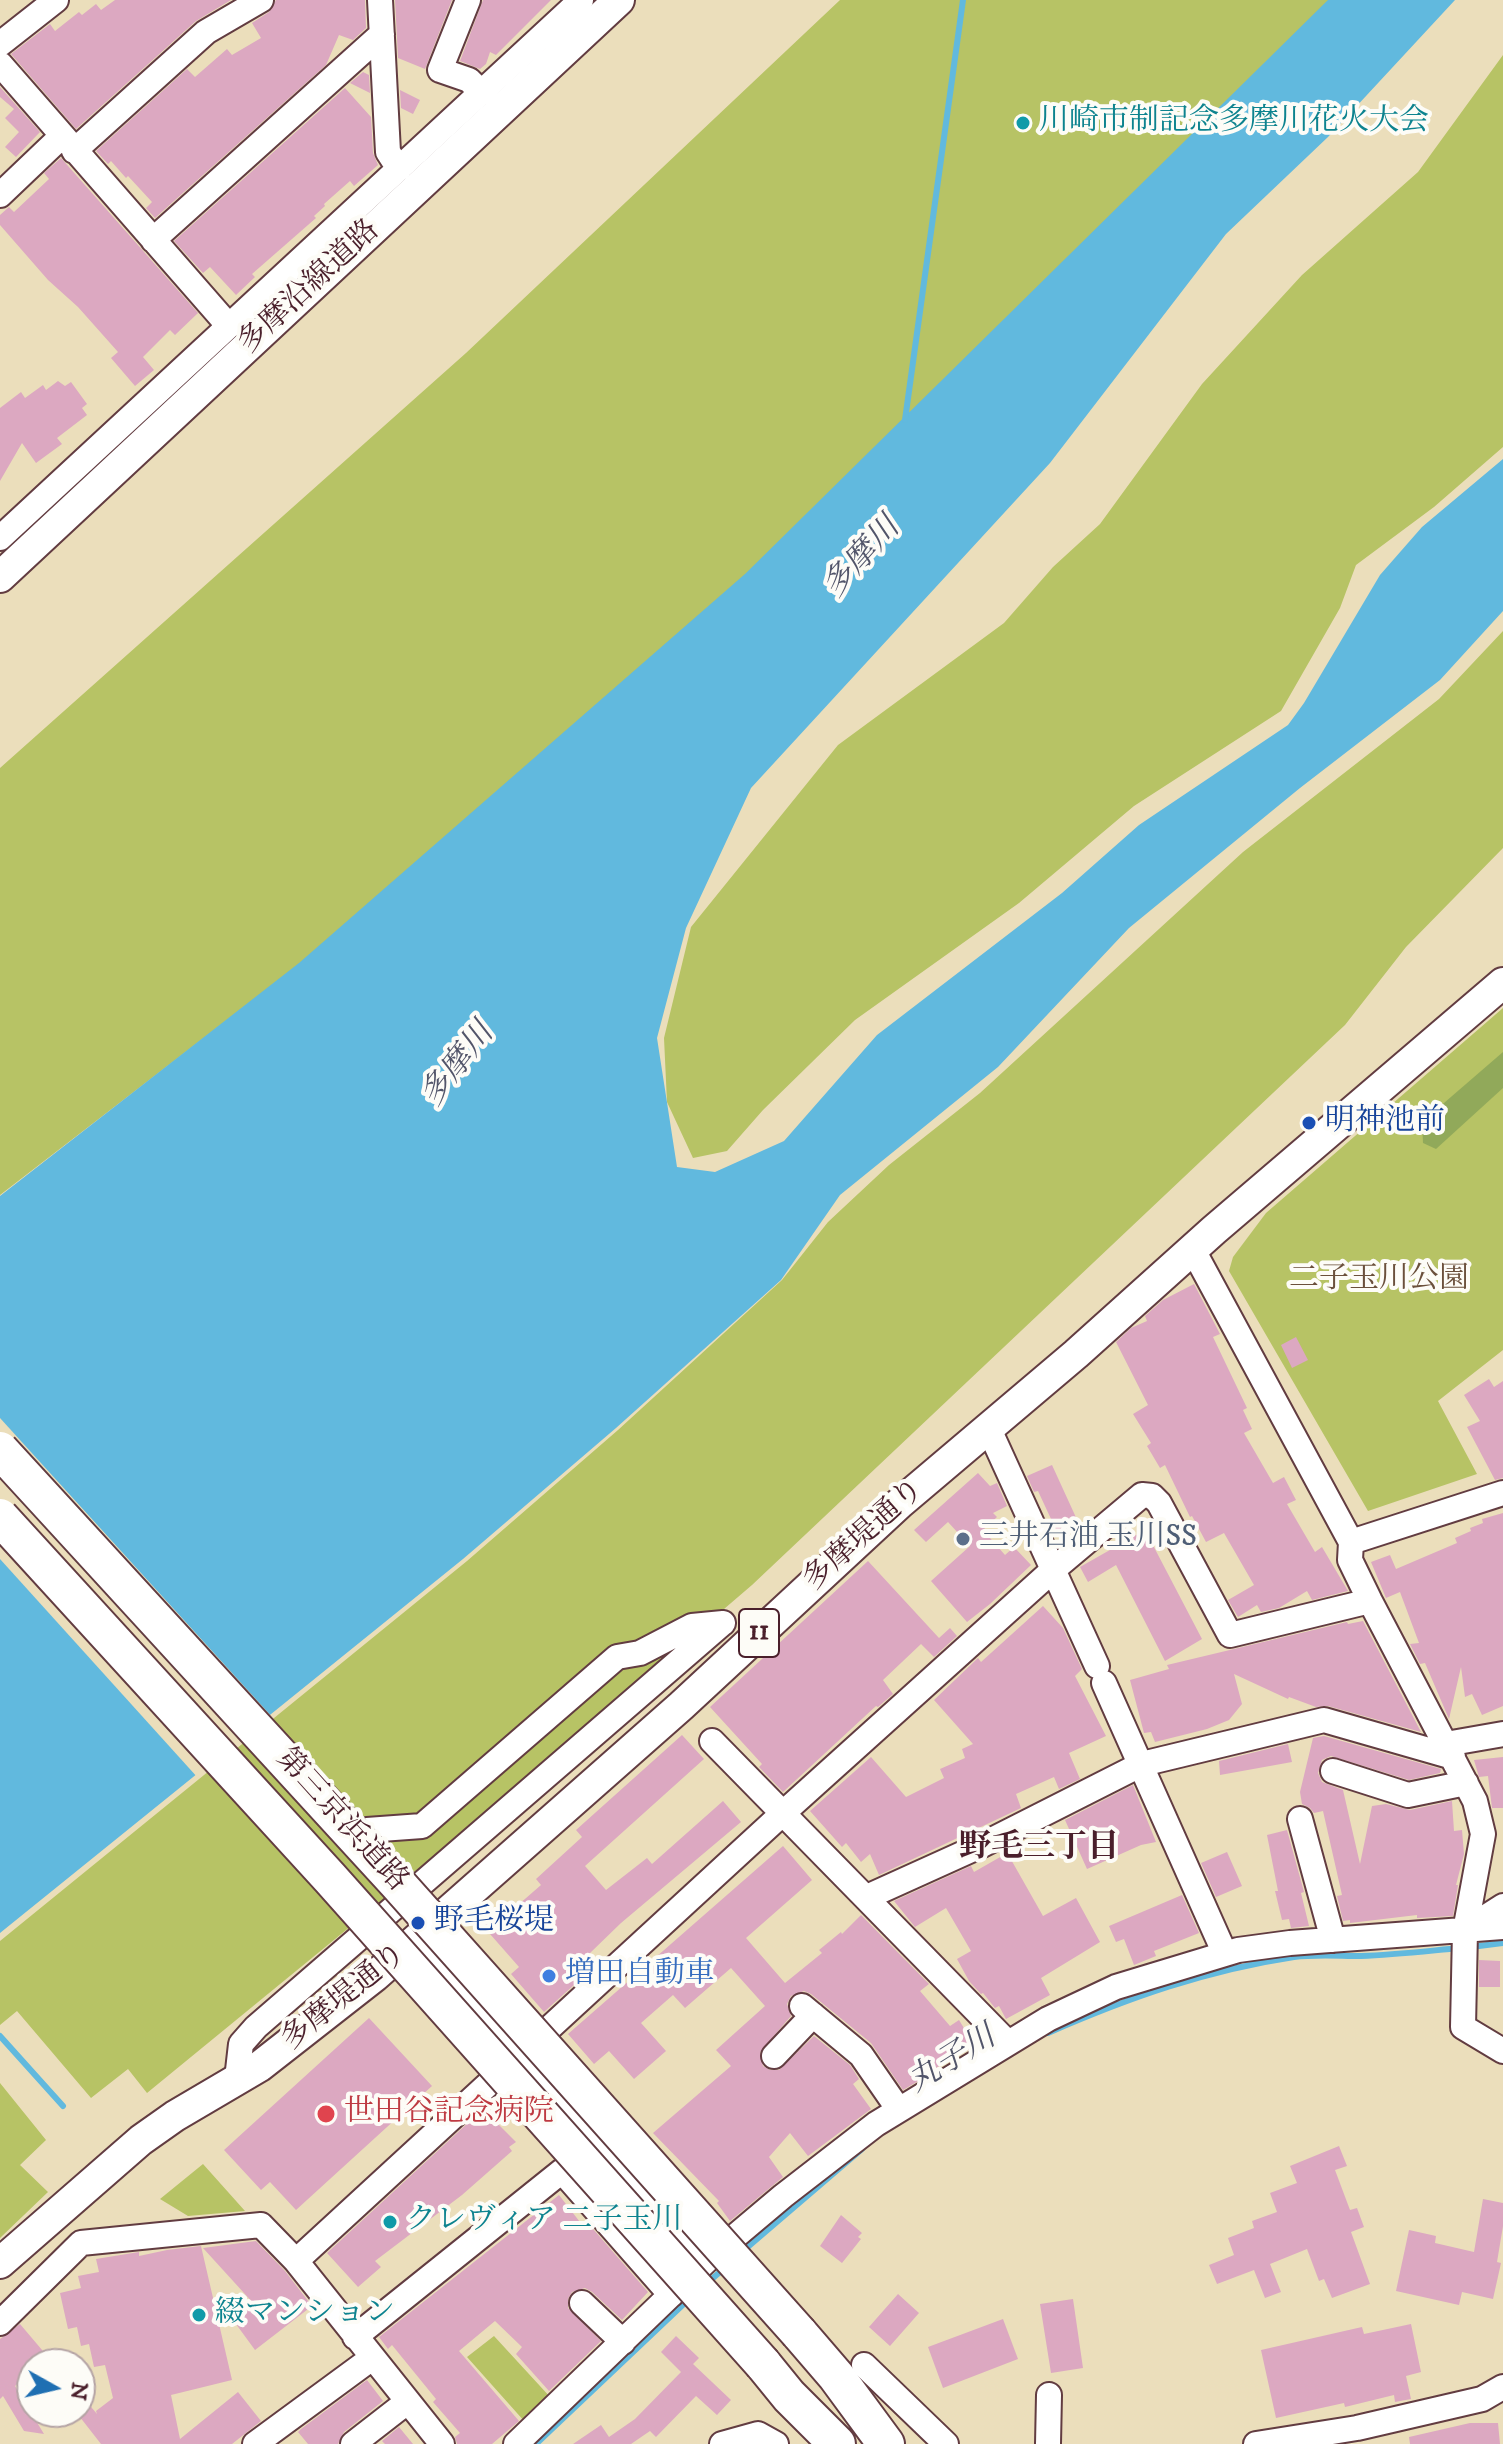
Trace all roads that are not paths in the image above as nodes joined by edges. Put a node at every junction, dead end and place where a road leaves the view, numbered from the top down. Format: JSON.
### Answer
{"nodes":[{"id":1,"x":56,"y":0,"type":"edge"},
{"id":2,"x":261,"y":0,"type":"edge"},
{"id":3,"x":380,"y":0,"type":"edge"},
{"id":4,"x":468,"y":0,"type":"edge"},
{"id":5,"x":581,"y":0,"type":"edge"},
{"id":6,"x":619,"y":0,"type":"edge"},
{"id":7,"x":382,"y":34,"type":"junction"},
{"id":8,"x":0,"y":44,"type":"edge"},
{"id":9,"x":0,"y":64,"type":"edge"},
{"id":10,"x":482,"y":93,"type":"junction"},
{"id":11,"x":68,"y":143,"type":"junction"},
{"id":12,"x":393,"y":161,"type":"junction"},
{"id":13,"x":0,"y":195,"type":"edge"},
{"id":14,"x":153,"y":240,"type":"junction"},
{"id":15,"x":228,"y":325,"type":"junction"},
{"id":16,"x":0,"y":538,"type":"edge"},
{"id":17,"x":0,"y":577,"type":"edge"},
{"id":18,"x":1503,"y":983,"type":"edge"},
{"id":19,"x":1193,"y":1250,"type":"junction"},
{"id":20,"x":988,"y":1427,"type":"junction"},
{"id":21,"x":0,"y":1450,"type":"edge"},
{"id":22,"x":1503,"y":1493,"type":"edge"},
{"id":23,"x":0,"y":1517,"type":"edge"},
{"id":24,"x":1351,"y":1542,"type":"junction"},
{"id":25,"x":1054,"y":1569,"type":"junction"},
{"id":26,"x":1370,"y":1601,"type":"junction"},
{"id":27,"x":1503,"y":1734,"type":"edge"},
{"id":28,"x":712,"y":1741,"type":"dead end"},
{"id":29,"x":1450,"y":1751,"type":"junction"},
{"id":30,"x":1142,"y":1764,"type":"junction"},
{"id":31,"x":1333,"y":1771,"type":"dead end"},
{"id":32,"x":1466,"y":1783,"type":"junction"},
{"id":33,"x":782,"y":1814,"type":"junction"},
{"id":34,"x":1300,"y":1819,"type":"dead end"},
{"id":35,"x":367,"y":1830,"type":"dead end"},
{"id":36,"x":867,"y":1897,"type":"junction"},
{"id":37,"x":1503,"y":1906,"type":"edge"},
{"id":38,"x":1503,"y":1927,"type":"edge"},
{"id":39,"x":1465,"y":1931,"type":"junction"},
{"id":40,"x":1333,"y":1940,"type":"junction"},
{"id":41,"x":432,"y":1954,"type":"dead end"},
{"id":42,"x":1225,"y":1954,"type":"junction"},
{"id":43,"x":1008,"y":2043,"type":"junction"},
{"id":44,"x":1503,"y":2051,"type":"edge"},
{"id":45,"x":520,"y":2055,"type":"junction"},
{"id":46,"x":774,"y":2056,"type":"dead end"},
{"id":47,"x":237,"y":2079,"type":"junction"},
{"id":48,"x":899,"y":2110,"type":"junction"},
{"id":49,"x":707,"y":2260,"type":"junction"},
{"id":50,"x":296,"y":2261,"type":"junction"},
{"id":51,"x":0,"y":2263,"type":"edge"},
{"id":52,"x":671,"y":2295,"type":"junction"},
{"id":53,"x":582,"y":2303,"type":"dead end"},
{"id":54,"x":0,"y":2323,"type":"edge"},
{"id":55,"x":355,"y":2337,"type":"junction"},
{"id":56,"x":623,"y":2342,"type":"junction"},
{"id":57,"x":372,"y":2358,"type":"junction"},
{"id":58,"x":850,"y":2371,"type":"junction"},
{"id":59,"x":1503,"y":2387,"type":"edge"},
{"id":60,"x":1049,"y":2395,"type":"dead end"},
{"id":61,"x":789,"y":2396,"type":"junction"},
{"id":62,"x":407,"y":2402,"type":"junction"},
{"id":63,"x":255,"y":2444,"type":"edge"},
{"id":64,"x":353,"y":2444,"type":"edge"},
{"id":65,"x":442,"y":2444,"type":"edge"},
{"id":66,"x":516,"y":2444,"type":"edge"},
{"id":67,"x":722,"y":2444,"type":"edge"},
{"id":68,"x":776,"y":2444,"type":"edge"},
{"id":69,"x":818,"y":2444,"type":"edge"},
{"id":70,"x":837,"y":2444,"type":"edge"},
{"id":71,"x":886,"y":2444,"type":"edge"},
{"id":72,"x":914,"y":2444,"type":"edge"},
{"id":73,"x":946,"y":2444,"type":"edge"},
{"id":74,"x":1048,"y":2444,"type":"edge"},
{"id":75,"x":1256,"y":2444,"type":"edge"}],
"edges":[{"from":1,"to":8,"type":"street"},
{"from":2,"to":11,"type":"street"},
{"from":3,"to":7,"type":"street"},
{"from":4,"to":10,"type":"street"},
{"from":5,"to":10,"type":"street"},
{"from":6,"to":17,"type":"main road","name":"多摩沿線道路"},
{"from":7,"to":12,"type":"street"},
{"from":7,"to":14,"type":"street"},
{"from":9,"to":11,"type":"street"},
{"from":10,"to":12,"type":"street"},
{"from":11,"to":13,"type":"street"},
{"from":11,"to":14,"type":"street"},
{"from":12,"to":15,"type":"street"},
{"from":14,"to":15,"type":"street"},
{"from":15,"to":16,"type":"street"},
{"from":18,"to":19,"type":"main road","name":"多摩堤通り","number":"11"},
{"from":19,"to":20,"type":"main road","name":"多摩堤通り","number":"11"},
{"from":19,"to":24,"type":"street"},
{"from":20,"to":25,"type":"street"},
{"from":20,"to":47,"type":"main road","name":"多摩堤通り","number":"11"},
{"from":21,"to":58,"type":"highway","name":"第三京浜道路","bridge":true},
{"from":22,"to":24,"type":"street"},
{"from":23,"to":61,"type":"highway","name":"第三京浜道路","bridge":true},
{"from":24,"to":26,"type":"street"},
{"from":25,"to":26,"type":"street"},
{"from":25,"to":30,"type":"street"},
{"from":25,"to":33,"type":"street"},
{"from":26,"to":29,"type":"street"},
{"from":27,"to":29,"type":"street"},
{"from":28,"to":33,"type":"street"},
{"from":29,"to":30,"type":"street"},
{"from":29,"to":32,"type":"street"},
{"from":30,"to":36,"type":"street"},
{"from":30,"to":42,"type":"street"},
{"from":31,"to":32,"type":"street"},
{"from":32,"to":39,"type":"street"},
{"from":33,"to":36,"type":"street"},
{"from":33,"to":45,"type":"street"},
{"from":34,"to":40,"type":"street"},
{"from":35,"to":47,"type":"street"},
{"from":36,"to":43,"type":"street"},
{"from":37,"to":39,"type":"street"},
{"from":38,"to":39,"type":"street"},
{"from":39,"to":40,"type":"street"},
{"from":39,"to":44,"type":"street"},
{"from":40,"to":42,"type":"street"},
{"from":41,"to":45,"type":"street"},
{"from":42,"to":43,"type":"street"},
{"from":43,"to":48,"type":"street"},
{"from":45,"to":49,"type":"street"},
{"from":45,"to":50,"type":"street"},
{"from":46,"to":48,"type":"street"},
{"from":47,"to":51,"type":"main road","name":"多摩堤通り","number":"11"},
{"from":48,"to":49,"type":"street"},
{"from":49,"to":52,"type":"street"},
{"from":50,"to":54,"type":"street"},
{"from":50,"to":55,"type":"street"},
{"from":52,"to":55,"type":"street"},
{"from":52,"to":56,"type":"street"},
{"from":53,"to":56,"type":"street"},
{"from":55,"to":57,"type":"street"},
{"from":56,"to":66,"type":"street"},
{"from":57,"to":62,"type":"street"},
{"from":57,"to":63,"type":"street"},
{"from":58,"to":71,"type":"highway"},
{"from":58,"to":72,"type":"highway"},
{"from":58,"to":73,"type":"street"},
{"from":59,"to":75,"type":"street"},
{"from":60,"to":74,"type":"street"},
{"from":61,"to":69,"type":"highway"},
{"from":61,"to":70,"type":"highway"},
{"from":62,"to":64,"type":"street"},
{"from":62,"to":65,"type":"street"},
{"from":67,"to":68,"type":"street"}]}
